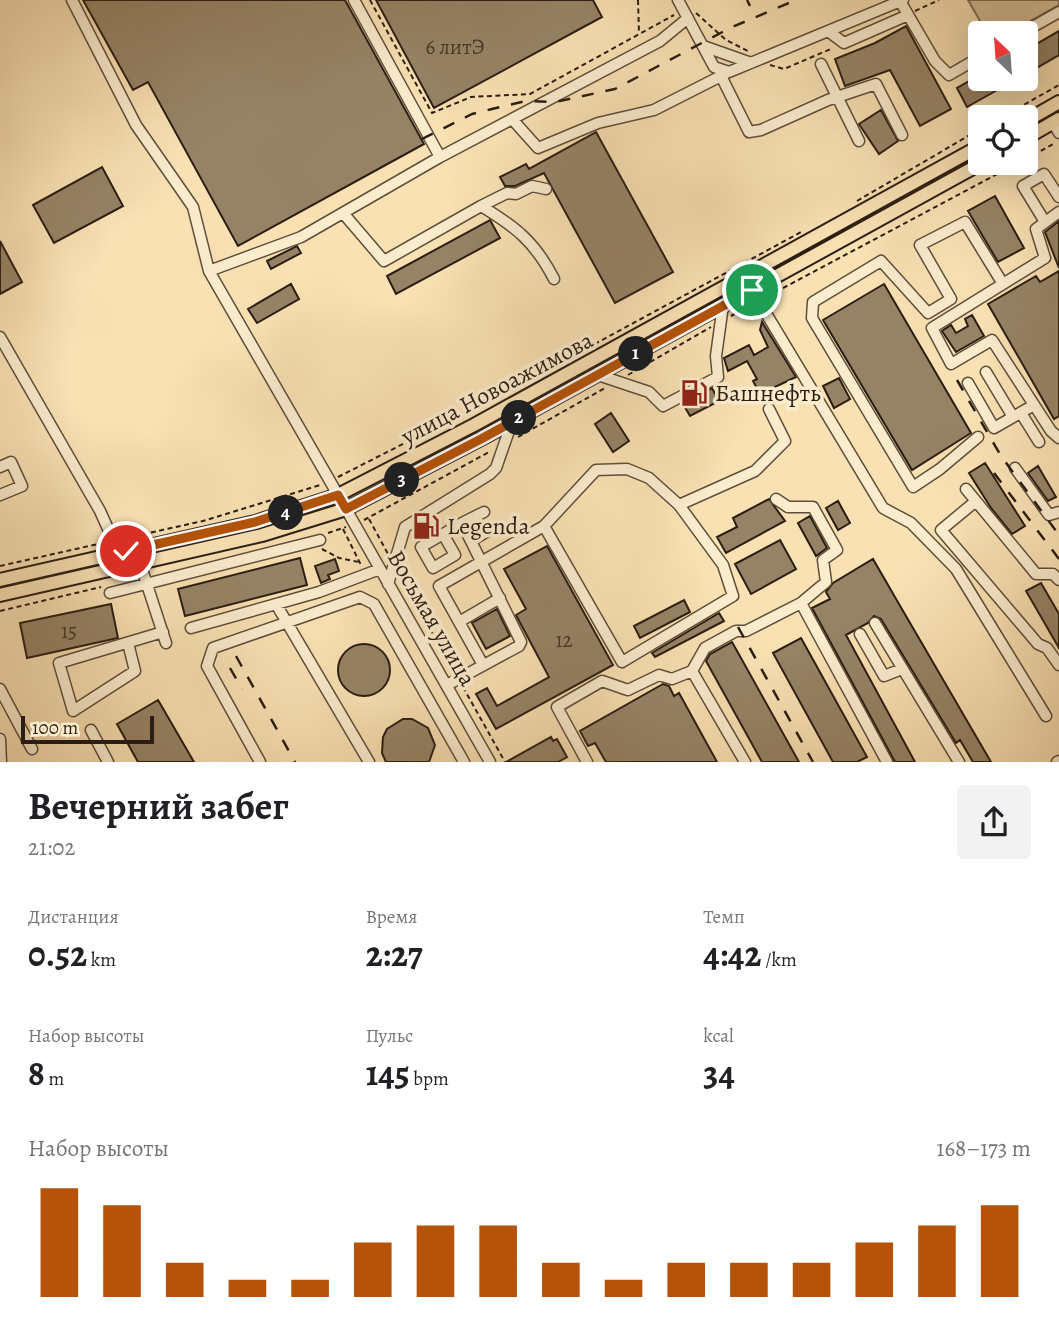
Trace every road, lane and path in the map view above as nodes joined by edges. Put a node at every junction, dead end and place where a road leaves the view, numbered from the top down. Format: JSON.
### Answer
{"nodes":[{"id":1,"x":72,"y":0,"type":"edge"},
{"id":2,"x":354,"y":0,"type":"edge"},
{"id":3,"x":370,"y":0,"type":"edge"},
{"id":4,"x":638,"y":0,"type":"edge"},
{"id":5,"x":678,"y":0,"type":"edge"},
{"id":6,"x":939,"y":0,"type":"edge"},
{"id":7,"x":901,"y":1,"type":"edge"},
{"id":8,"x":1059,"y":12,"type":"edge"},
{"id":9,"x":908,"y":15,"type":"junction"},
{"id":10,"x":688,"y":18,"type":"junction"},
{"id":11,"x":1038,"y":24,"type":"edge"},
{"id":12,"x":828,"y":32,"type":"junction"},
{"id":13,"x":639,"y":34,"type":"dead end"},
{"id":14,"x":703,"y":46,"type":"junction"},
{"id":15,"x":751,"y":63,"type":"junction"},
{"id":16,"x":821,"y":64,"type":"dead end"},
{"id":17,"x":968,"y":64,"type":"edge"},
{"id":18,"x":725,"y":74,"type":"junction"},
{"id":19,"x":1059,"y":85,"type":"edge"},
{"id":20,"x":839,"y":96,"type":"junction"},
{"id":21,"x":1059,"y":102,"type":"edge"},
{"id":22,"x":1023,"y":105,"type":"edge"},
{"id":23,"x":432,"y":113,"type":"dead end"},
{"id":24,"x":1038,"y":114,"type":"edge"},
{"id":25,"x":512,"y":119,"type":"junction"},
{"id":26,"x":1057,"y":125,"type":"edge"},
{"id":27,"x":1038,"y":133,"type":"edge"},
{"id":28,"x":902,"y":135,"type":"dead end"},
{"id":29,"x":968,"y":136,"type":"edge"},
{"id":30,"x":859,"y":141,"type":"dead end"},
{"id":31,"x":1059,"y":141,"type":"edge"},
{"id":32,"x":1038,"y":152,"type":"edge"},
{"id":33,"x":968,"y":153,"type":"edge"},
{"id":34,"x":440,"y":157,"type":"junction"},
{"id":35,"x":968,"y":171,"type":"edge"},
{"id":36,"x":546,"y":189,"type":"dead end"},
{"id":37,"x":1059,"y":197,"type":"edge"},
{"id":38,"x":856,"y":202,"type":"dead end"},
{"id":39,"x":481,"y":206,"type":"junction"},
{"id":40,"x":1059,"y":212,"type":"edge"},
{"id":41,"x":343,"y":213,"type":"junction"},
{"id":42,"x":1045,"y":222,"type":"junction"},
{"id":43,"x":809,"y":227,"type":"dead end"},
{"id":44,"x":209,"y":271,"type":"junction"},
{"id":45,"x":554,"y":279,"type":"dead end"},
{"id":46,"x":1003,"y":284,"type":"junction"},
{"id":47,"x":752,"y":290,"type":"junction"},
{"id":48,"x":723,"y":305,"type":"junction"},
{"id":49,"x":0,"y":337,"type":"edge"},
{"id":50,"x":986,"y":372,"type":"dead end"},
{"id":51,"x":598,"y":375,"type":"junction"},
{"id":52,"x":968,"y":383,"type":"dead end"},
{"id":53,"x":1034,"y":405,"type":"junction"},
{"id":54,"x":769,"y":409,"type":"dead end"},
{"id":55,"x":1017,"y":415,"type":"junction"},
{"id":56,"x":512,"y":422,"type":"junction"},
{"id":57,"x":978,"y":437,"type":"dead end"},
{"id":58,"x":1059,"y":438,"type":"edge"},
{"id":59,"x":1040,"y":442,"type":"dead end"},
{"id":60,"x":0,"y":467,"type":"edge"},
{"id":61,"x":1014,"y":468,"type":"dead end"},
{"id":62,"x":330,"y":481,"type":"junction"},
{"id":63,"x":966,"y":489,"type":"dead end"},
{"id":64,"x":0,"y":495,"type":"edge"},
{"id":65,"x":338,"y":495,"type":"junction"},
{"id":66,"x":776,"y":499,"type":"dead end"},
{"id":67,"x":976,"y":501,"type":"junction"},
{"id":68,"x":679,"y":505,"type":"junction"},
{"id":69,"x":346,"y":509,"type":"junction"},
{"id":70,"x":484,"y":512,"type":"dead end"},
{"id":71,"x":1059,"y":512,"type":"edge"},
{"id":72,"x":368,"y":517,"type":"dead end"},
{"id":73,"x":462,"y":523,"type":"junction"},
{"id":74,"x":544,"y":526,"type":"junction"},
{"id":75,"x":342,"y":528,"type":"dead end"},
{"id":76,"x":493,"y":528,"type":"dead end"},
{"id":77,"x":443,"y":534,"type":"dead end"},
{"id":78,"x":116,"y":540,"type":"junction"},
{"id":79,"x":315,"y":541,"type":"joint"},
{"id":80,"x":471,"y":541,"type":"junction"},
{"id":81,"x":126,"y":551,"type":"junction"},
{"id":82,"x":481,"y":561,"type":"junction"},
{"id":83,"x":359,"y":562,"type":"junction"},
{"id":84,"x":140,"y":563,"type":"junction"},
{"id":85,"x":393,"y":563,"type":"junction"},
{"id":86,"x":0,"y":566,"type":"edge"},
{"id":87,"x":380,"y":569,"type":"junction"},
{"id":88,"x":366,"y":574,"type":"junction"},
{"id":89,"x":0,"y":580,"type":"edge"},
{"id":90,"x":1059,"y":580,"type":"edge"},
{"id":91,"x":147,"y":583,"type":"junction"},
{"id":92,"x":388,"y":584,"type":"junction"},
{"id":93,"x":110,"y":593,"type":"dead end"},
{"id":94,"x":0,"y":595,"type":"edge"},
{"id":95,"x":500,"y":598,"type":"junction"},
{"id":96,"x":800,"y":603,"type":"junction"},
{"id":97,"x":276,"y":604,"type":"junction"},
{"id":98,"x":286,"y":621,"type":"junction"},
{"id":99,"x":459,"y":622,"type":"junction"},
{"id":100,"x":874,"y":623,"type":"dead end"},
{"id":101,"x":191,"y":628,"type":"dead end"},
{"id":102,"x":860,"y":634,"type":"dead end"},
{"id":103,"x":128,"y":643,"type":"junction"},
{"id":104,"x":483,"y":665,"type":"junction"},
{"id":105,"x":1059,"y":665,"type":"edge"},
{"id":106,"x":902,"y":669,"type":"junction"},
{"id":107,"x":692,"y":671,"type":"junction"},
{"id":108,"x":458,"y":678,"type":"junction"},
{"id":109,"x":447,"y":685,"type":"junction"},
{"id":110,"x":0,"y":689,"type":"edge"},
{"id":111,"x":1046,"y":716,"type":"dead end"},
{"id":112,"x":91,"y":730,"type":"dead end"},
{"id":113,"x":0,"y":739,"type":"edge"},
{"id":114,"x":32,"y":749,"type":"dead end"},
{"id":115,"x":2,"y":761,"type":"edge"},
{"id":116,"x":108,"y":762,"type":"edge"},
{"id":117,"x":260,"y":762,"type":"edge"},
{"id":118,"x":369,"y":762,"type":"edge"},
{"id":119,"x":464,"y":762,"type":"edge"},
{"id":120,"x":490,"y":762,"type":"edge"},
{"id":121,"x":505,"y":762,"type":"edge"},
{"id":122,"x":587,"y":762,"type":"edge"},
{"id":123,"x":745,"y":762,"type":"edge"},
{"id":124,"x":887,"y":762,"type":"edge"},
{"id":125,"x":959,"y":762,"type":"edge"}],
"edges":[{"from":1,"to":44,"type":"street"},
{"from":2,"to":34,"type":"street"},
{"from":3,"to":23,"type":"path"},
{"from":4,"to":13,"type":"path"},
{"from":5,"to":10,"type":"street"},
{"from":6,"to":9,"type":"path"},
{"from":7,"to":9,"type":"street"},
{"from":7,"to":12,"type":"street"},
{"from":8,"to":11,"type":"street"},
{"from":9,"to":12,"type":"street"},
{"from":9,"to":17,"type":"street"},
{"from":10,"to":14,"type":"street"},
{"from":10,"to":25,"type":"street"},
{"from":12,"to":15,"type":"street"},
{"from":14,"to":15,"type":"street"},
{"from":14,"to":18,"type":"street"},
{"from":15,"to":18,"type":"street"},
{"from":16,"to":20,"type":"street"},
{"from":18,"to":20,"type":"street"},
{"from":18,"to":25,"type":"street"},
{"from":19,"to":22,"type":"path"},
{"from":20,"to":28,"type":"street"},
{"from":20,"to":30,"type":"street"},
{"from":21,"to":24,"type":"main road"},
{"from":25,"to":34,"type":"street"},
{"from":26,"to":27,"type":"main road"},
{"from":29,"to":38,"type":"path"},
{"from":31,"to":32,"type":"path"},
{"from":33,"to":65,"type":"main road","name":"улица Новоажимова"},
{"from":34,"to":41,"type":"street"},
{"from":35,"to":47,"type":"main road","name":"улица Новоажимова"},
{"from":36,"to":39,"type":"street"},
{"from":37,"to":42,"type":"street"},
{"from":39,"to":41,"type":"street"},
{"from":39,"to":45,"type":"street"},
{"from":40,"to":42,"type":"street"},
{"from":41,"to":44,"type":"street"},
{"from":42,"to":46,"type":"street"},
{"from":43,"to":62,"type":"path"},
{"from":44,"to":62,"type":"street"},
{"from":46,"to":53,"type":"street"},
{"from":46,"to":57,"type":"street"},
{"from":47,"to":48,"type":"main road","name":"улица Новоажимова"},
{"from":47,"to":111,"type":"street"},
{"from":48,"to":51,"type":"main road","name":"улица Новоажимова"},
{"from":48,"to":51,"type":"street"},
{"from":49,"to":78,"type":"street"},
{"from":50,"to":55,"type":"street"},
{"from":51,"to":56,"type":"main road","name":"улица Новоажимова"},
{"from":52,"to":55,"type":"street"},
{"from":53,"to":55,"type":"street"},
{"from":53,"to":58,"type":"street"},
{"from":54,"to":68,"type":"street"},
{"from":55,"to":59,"type":"street"},
{"from":56,"to":69,"type":"main road","name":"улица Новоажимова"},
{"from":56,"to":85,"type":"street"},
{"from":60,"to":64,"type":"street"},
{"from":61,"to":71,"type":"street"},
{"from":62,"to":65,"type":"street"},
{"from":62,"to":78,"type":"path"},
{"from":63,"to":67,"type":"street"},
{"from":65,"to":69,"type":"main road","name":"Восьмая улица"},
{"from":65,"to":81,"type":"main road","name":"улица Новоажимова"},
{"from":66,"to":96,"type":"street"},
{"from":67,"to":90,"type":"street"},
{"from":67,"to":105,"type":"street"},
{"from":68,"to":74,"type":"street"},
{"from":68,"to":74,"type":"street"},
{"from":69,"to":84,"type":"main road","name":"улица Новоажимова"},
{"from":69,"to":87,"type":"street","name":"Восьмая улица"},
{"from":70,"to":73,"type":"street"},
{"from":72,"to":85,"type":"path"},
{"from":73,"to":77,"type":"street"},
{"from":73,"to":80,"type":"street"},
{"from":74,"to":82,"type":"street"},
{"from":75,"to":83,"type":"path"},
{"from":76,"to":80,"type":"street"},
{"from":78,"to":81,"type":"street"},
{"from":78,"to":86,"type":"path"},
{"from":79,"to":83,"type":"path"},
{"from":79,"to":91,"type":"street"},
{"from":80,"to":82,"type":"street"},
{"from":81,"to":89,"type":"main road","name":"улица Новоажимова"},
{"from":82,"to":95,"type":"street"},
{"from":82,"to":99,"type":"street"},
{"from":83,"to":88,"type":"path"},
{"from":84,"to":91,"type":"street"},
{"from":84,"to":94,"type":"main road","name":"улица Новоажимова"},
{"from":85,"to":92,"type":"street"},
{"from":85,"to":108,"type":"path"},
{"from":87,"to":88,"type":"street"},
{"from":87,"to":92,"type":"street","name":"Восьмая улица"},
{"from":88,"to":97,"type":"street"},
{"from":91,"to":93,"type":"street"},
{"from":91,"to":103,"type":"street"},
{"from":92,"to":109,"type":"street","name":"Восьмая улица"},
{"from":95,"to":99,"type":"street"},
{"from":95,"to":104,"type":"street"},
{"from":96,"to":107,"type":"street"},
{"from":96,"to":124,"type":"street"},
{"from":97,"to":98,"type":"street"},
{"from":97,"to":101,"type":"street"},
{"from":98,"to":117,"type":"street"},
{"from":98,"to":118,"type":"street"},
{"from":98,"to":119,"type":"street"},
{"from":99,"to":104,"type":"street"},
{"from":100,"to":106,"type":"street"},
{"from":102,"to":106,"type":"street"},
{"from":103,"to":103,"type":"street"},
{"from":104,"to":108,"type":"street"},
{"from":106,"to":125,"type":"street"},
{"from":107,"to":122,"type":"street"},
{"from":107,"to":123,"type":"street"},
{"from":108,"to":109,"type":"street"},
{"from":108,"to":121,"type":"path"},
{"from":109,"to":120,"type":"street","name":"Восьмая улица"},
{"from":110,"to":114,"type":"street"},
{"from":112,"to":116,"type":"street"},
{"from":113,"to":115,"type":"street"}]}
